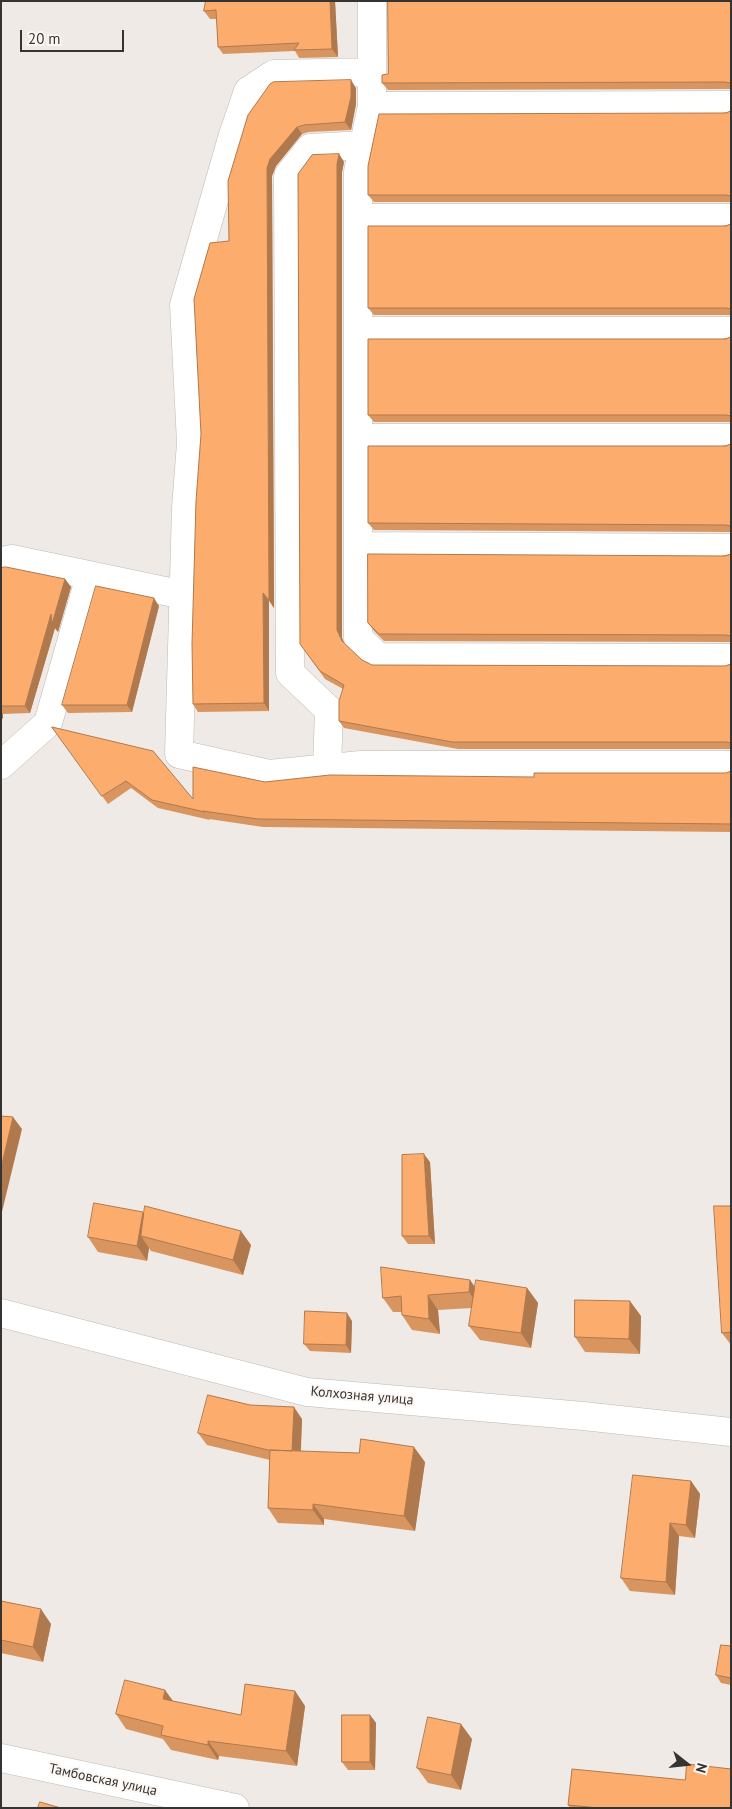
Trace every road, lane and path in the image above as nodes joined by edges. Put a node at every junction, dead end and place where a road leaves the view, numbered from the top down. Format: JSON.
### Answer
{"nodes":[{"id":1,"x":372,"y":1,"type":"edge"},
{"id":2,"x":372,"y":72,"type":"junction"},
{"id":3,"x":731,"y":105,"type":"edge"},
{"id":4,"x":372,"y":106,"type":"junction"},
{"id":5,"x":364,"y":145,"type":"junction"},
{"id":6,"x":358,"y":218,"type":"junction"},
{"id":7,"x":731,"y":218,"type":"edge"},
{"id":8,"x":358,"y":331,"type":"junction"},
{"id":9,"x":731,"y":331,"type":"edge"},
{"id":10,"x":358,"y":438,"type":"junction"},
{"id":11,"x":731,"y":438,"type":"edge"},
{"id":12,"x":358,"y":546,"type":"junction"},
{"id":13,"x":731,"y":548,"type":"edge"},
{"id":14,"x":1,"y":560,"type":"edge"},
{"id":15,"x":90,"y":576,"type":"junction"},
{"id":16,"x":184,"y":596,"type":"junction"},
{"id":17,"x":731,"y":658,"type":"edge"},
{"id":18,"x":1,"y":765,"type":"edge"},
{"id":19,"x":731,"y":766,"type":"edge"},
{"id":20,"x":327,"y":768,"type":"junction"},
{"id":21,"x":1,"y":1313,"type":"edge"},
{"id":22,"x":731,"y":1432,"type":"edge"},
{"id":23,"x":1,"y":1758,"type":"edge"},
{"id":24,"x":235,"y":1808,"type":"edge"}],
"edges":[{"from":1,"to":2,"type":"street"},
{"from":2,"to":4,"type":"street"},
{"from":2,"to":16,"type":"street"},
{"from":3,"to":4,"type":"street"},
{"from":4,"to":5,"type":"street"},
{"from":5,"to":6,"type":"street"},
{"from":5,"to":20,"type":"street"},
{"from":6,"to":7,"type":"street"},
{"from":6,"to":8,"type":"street"},
{"from":8,"to":9,"type":"street"},
{"from":8,"to":10,"type":"street"},
{"from":10,"to":11,"type":"street"},
{"from":10,"to":12,"type":"street"},
{"from":12,"to":13,"type":"street"},
{"from":12,"to":17,"type":"street"},
{"from":14,"to":15,"type":"street"},
{"from":15,"to":16,"type":"street"},
{"from":15,"to":18,"type":"street"},
{"from":16,"to":20,"type":"street"},
{"from":19,"to":20,"type":"street"},
{"from":21,"to":22,"type":"street","name":"Колхозная улица"},
{"from":23,"to":24,"type":"street","name":"Тамбовская улица"}]}
